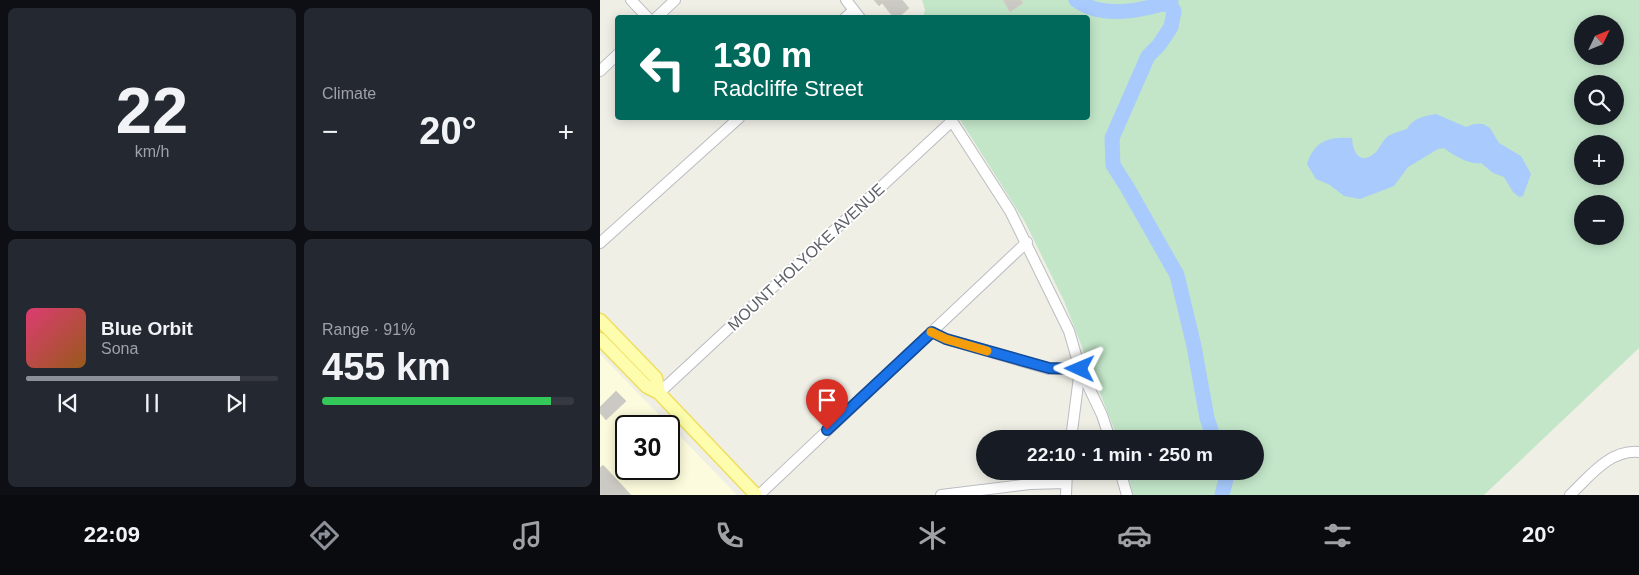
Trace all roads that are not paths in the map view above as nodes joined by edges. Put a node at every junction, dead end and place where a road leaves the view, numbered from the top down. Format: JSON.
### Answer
{"nodes":[{"id":1,"x":631,"y":0,"type":"edge"},
{"id":2,"x":675,"y":0,"type":"edge"},
{"id":3,"x":846,"y":0,"type":"edge"},
{"id":4,"x":857,"y":14,"type":"edge"},
{"id":5,"x":645,"y":15,"type":"edge"},
{"id":6,"x":659,"y":15,"type":"edge"},
{"id":7,"x":615,"y":57,"type":"edge"},
{"id":8,"x":600,"y":71,"type":"edge"},
{"id":9,"x":737,"y":120,"type":"edge"},
{"id":10,"x":950,"y":120,"type":"edge"},
{"id":11,"x":952,"y":120,"type":"edge"},
{"id":12,"x":1027,"y":242,"type":"junction"},
{"id":13,"x":600,"y":243,"type":"edge"},
{"id":14,"x":600,"y":320,"type":"edge"},
{"id":15,"x":932,"y":332,"type":"junction"},
{"id":16,"x":600,"y":339,"type":"edge"},
{"id":17,"x":1080,"y":369,"type":"junction"},
{"id":18,"x":659,"y":393,"type":"junction"},
{"id":19,"x":1072,"y":430,"type":"edge"},
{"id":20,"x":1107,"y":430,"type":"edge"},
{"id":21,"x":1639,"y":452,"type":"edge"},
{"id":22,"x":1066,"y":480,"type":"edge"},
{"id":23,"x":1123,"y":480,"type":"edge"},
{"id":24,"x":1066,"y":483,"type":"junction"},
{"id":25,"x":758,"y":495,"type":"edge"},
{"id":26,"x":941,"y":495,"type":"edge"},
{"id":27,"x":1066,"y":495,"type":"edge"},
{"id":28,"x":1127,"y":495,"type":"edge"},
{"id":29,"x":1570,"y":495,"type":"edge"}],
"edges":[{"from":1,"to":5,"type":"street"},
{"from":2,"to":6,"type":"street"},
{"from":3,"to":4,"type":"street"},
{"from":7,"to":8,"type":"street"},
{"from":9,"to":13,"type":"street"},
{"from":10,"to":18,"type":"street","name":"MOUNT HOLYOKE AVENUE"},
{"from":11,"to":12,"type":"street"},
{"from":12,"to":15,"type":"street"},
{"from":12,"to":17,"type":"street"},
{"from":14,"to":18,"type":"main road"},
{"from":15,"to":17,"type":"street"},
{"from":15,"to":25,"type":"street"},
{"from":16,"to":18,"type":"main road"},
{"from":17,"to":19,"type":"street"},
{"from":17,"to":20,"type":"street"},
{"from":18,"to":25,"type":"main road"},
{"from":21,"to":29,"type":"street"},
{"from":22,"to":24,"type":"street"},
{"from":23,"to":28,"type":"street"},
{"from":24,"to":26,"type":"street"},
{"from":24,"to":27,"type":"street"}]}
